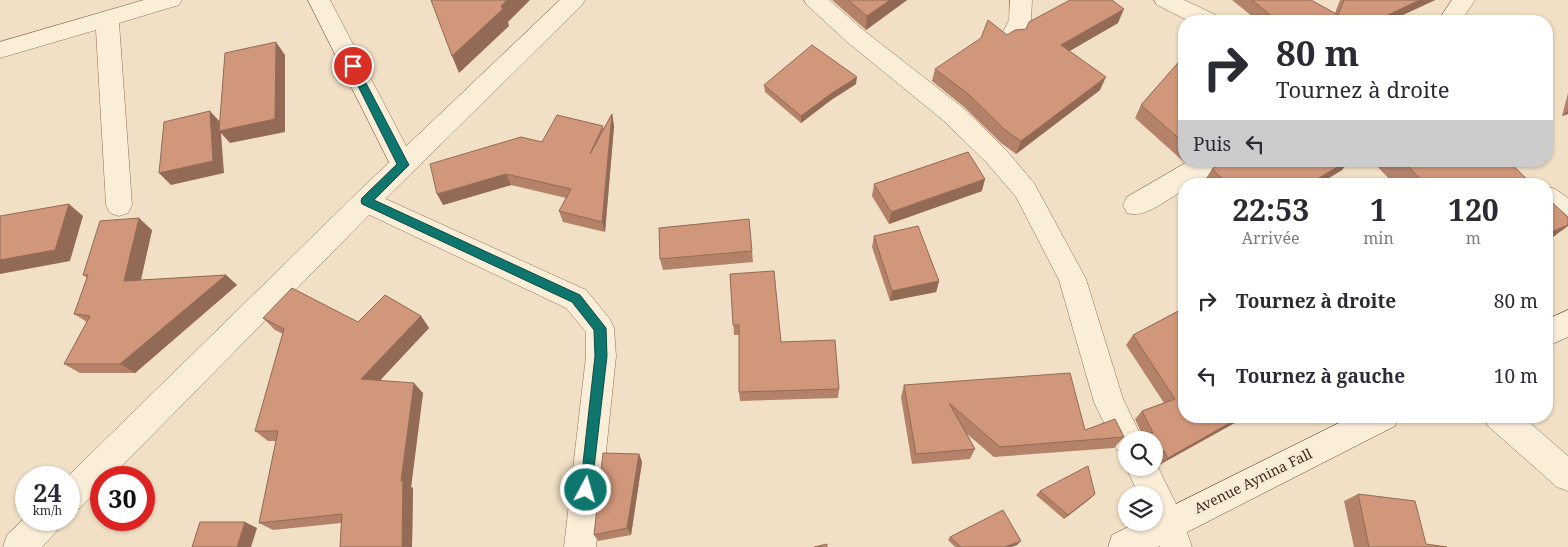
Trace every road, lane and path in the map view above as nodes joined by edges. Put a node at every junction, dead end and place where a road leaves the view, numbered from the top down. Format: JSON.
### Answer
{"nodes":[{"id":1,"x":171,"y":0,"type":"edge"},
{"id":2,"x":319,"y":0,"type":"edge"},
{"id":3,"x":574,"y":0,"type":"edge"},
{"id":4,"x":815,"y":0,"type":"edge"},
{"id":5,"x":1021,"y":0,"type":"edge"},
{"id":6,"x":1165,"y":0,"type":"edge"},
{"id":7,"x":1464,"y":0,"type":"edge"},
{"id":8,"x":1196,"y":15,"type":"edge"},
{"id":9,"x":1453,"y":15,"type":"edge"},
{"id":10,"x":107,"y":18,"type":"junction"},
{"id":11,"x":1013,"y":34,"type":"edge"},
{"id":12,"x":0,"y":50,"type":"edge"},
{"id":13,"x":403,"y":165,"type":"junction"},
{"id":14,"x":1200,"y":167,"type":"edge"},
{"id":15,"x":1182,"y":178,"type":"edge"},
{"id":16,"x":1178,"y":180,"type":"edge"},
{"id":17,"x":366,"y":201,"type":"junction"},
{"id":18,"x":1553,"y":201,"type":"edge"},
{"id":19,"x":119,"y":205,"type":"dead end"},
{"id":20,"x":1136,"y":206,"type":"dead end"},
{"id":21,"x":1568,"y":213,"type":"edge"},
{"id":22,"x":1568,"y":323,"type":"edge"},
{"id":23,"x":1553,"y":330,"type":"edge"},
{"id":24,"x":1372,"y":423,"type":"edge"},
{"id":25,"x":1507,"y":423,"type":"edge"},
{"id":26,"x":1124,"y":431,"type":"edge"},
{"id":27,"x":1146,"y":476,"type":"edge"},
{"id":28,"x":1568,"y":476,"type":"edge"},
{"id":29,"x":80,"y":486,"type":"edge"},
{"id":30,"x":35,"y":531,"type":"edge"},
{"id":31,"x":1173,"y":535,"type":"edge"},
{"id":32,"x":19,"y":547,"type":"edge"},
{"id":33,"x":580,"y":547,"type":"edge"},
{"id":34,"x":1124,"y":547,"type":"edge"}],
"edges":[{"from":1,"to":10,"type":"street"},
{"from":2,"to":13,"type":"street"},
{"from":3,"to":13,"type":"street"},
{"from":4,"to":26,"type":"street"},
{"from":5,"to":11,"type":"street"},
{"from":6,"to":8,"type":"street"},
{"from":7,"to":9,"type":"street"},
{"from":10,"to":12,"type":"street"},
{"from":10,"to":19,"type":"street"},
{"from":13,"to":17,"type":"street"},
{"from":14,"to":15,"type":"street"},
{"from":16,"to":20,"type":"street"},
{"from":17,"to":29,"type":"street"},
{"from":17,"to":33,"type":"street"},
{"from":18,"to":21,"type":"street"},
{"from":22,"to":23,"type":"street"},
{"from":24,"to":31,"type":"street","name":"Avenue Aynina Fall"},
{"from":25,"to":28,"type":"street"},
{"from":27,"to":31,"type":"street"},
{"from":30,"to":32,"type":"street"},
{"from":31,"to":34,"type":"street","name":"Avenue Aynina Fall"}]}
